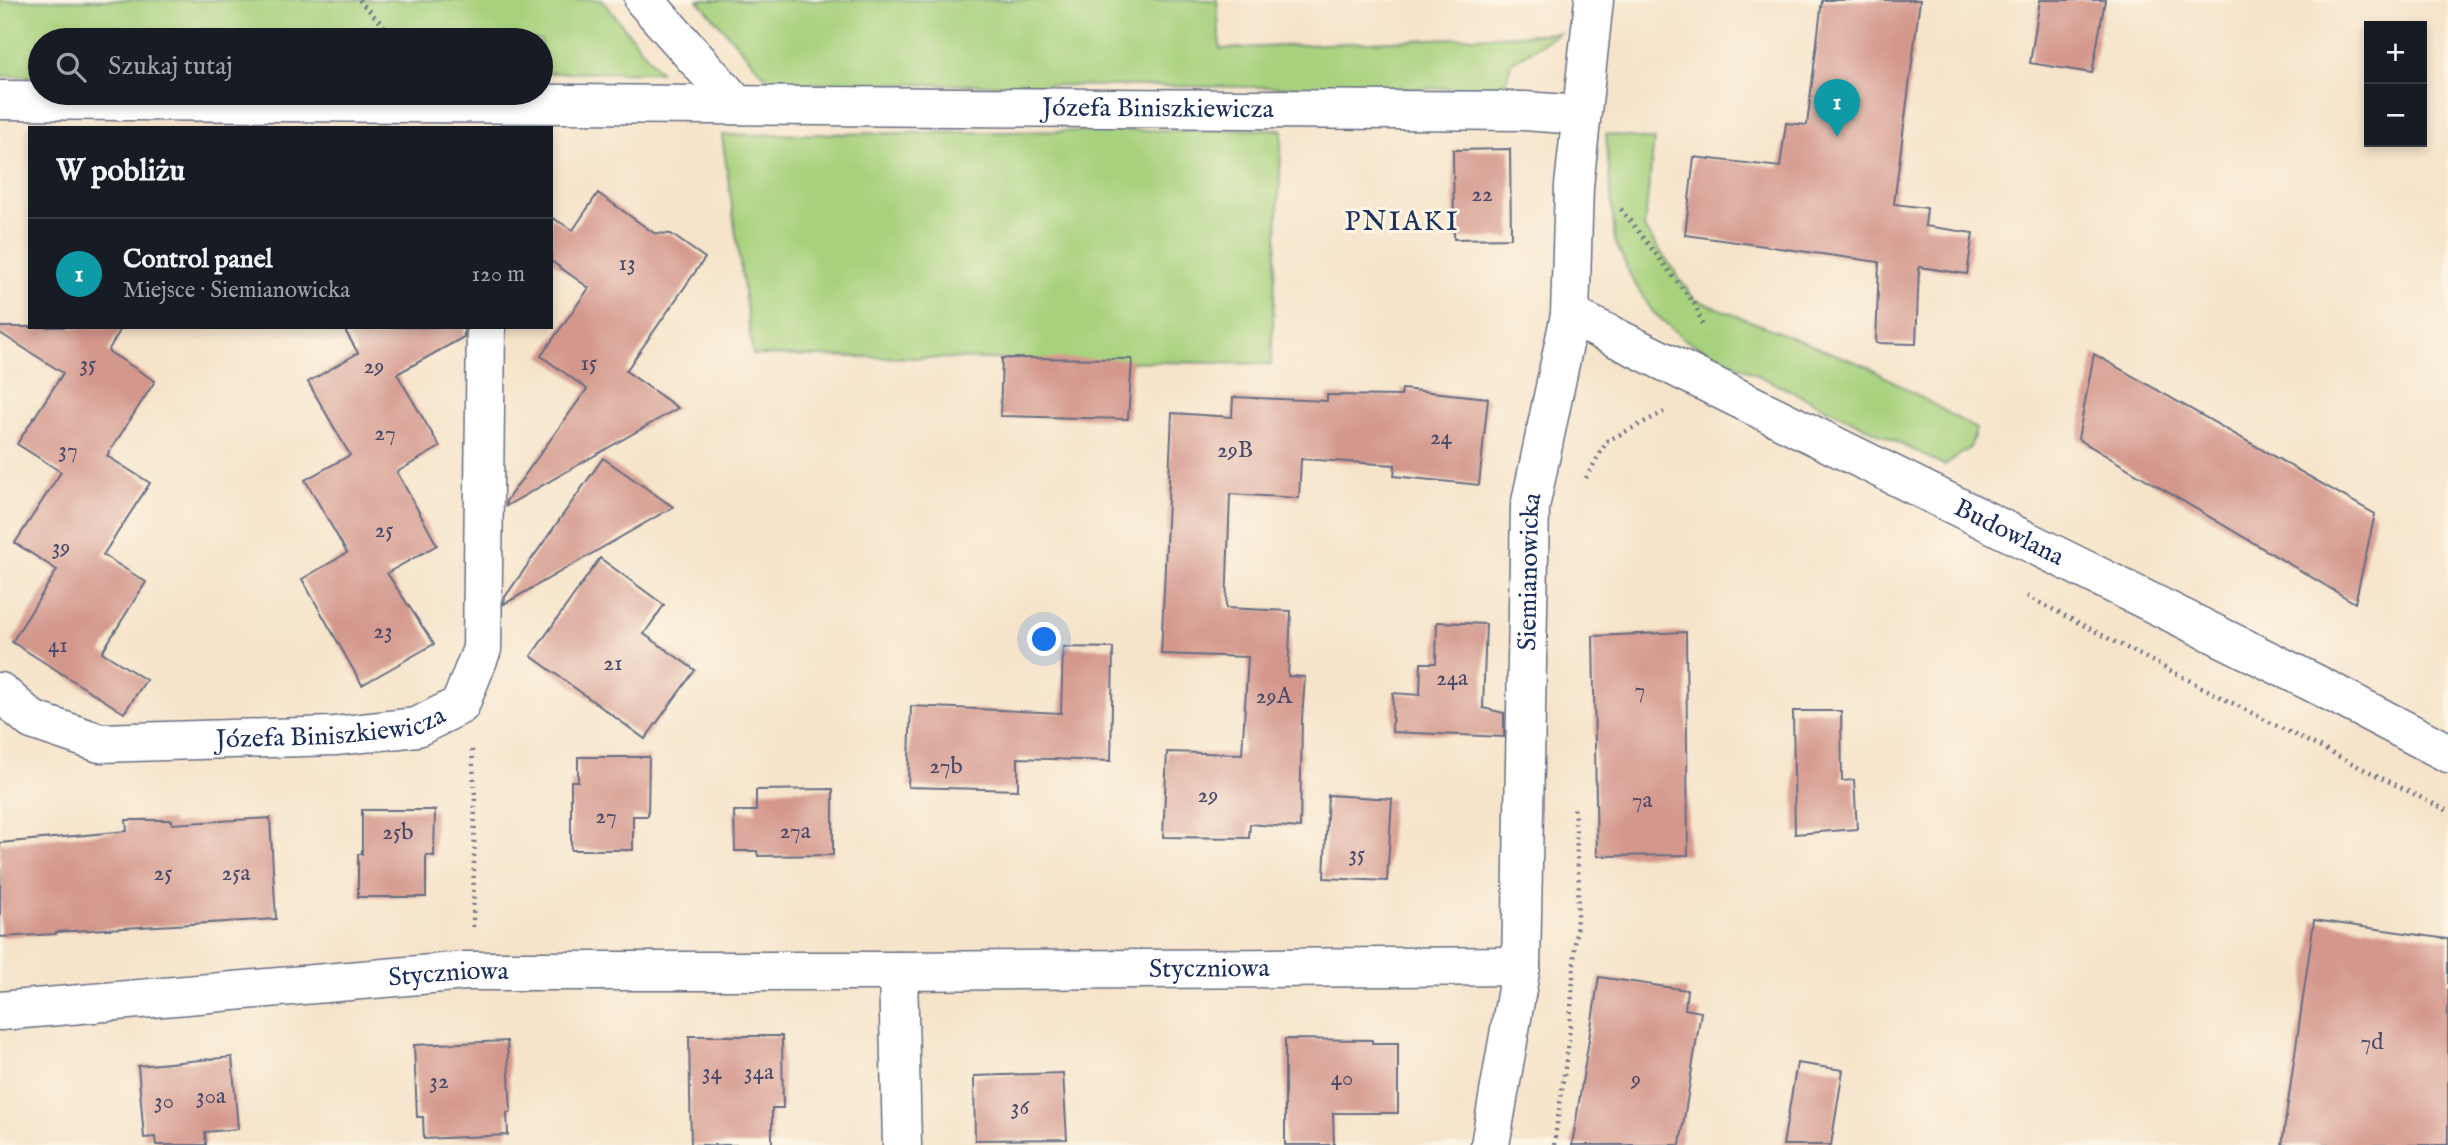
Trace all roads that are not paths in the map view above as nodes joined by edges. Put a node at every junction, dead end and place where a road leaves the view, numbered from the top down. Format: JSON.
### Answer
{"nodes":[{"id":1,"x":644,"y":0,"type":"edge"},
{"id":2,"x":1594,"y":0,"type":"edge"},
{"id":3,"x":0,"y":100,"type":"edge"},
{"id":4,"x":28,"y":101,"type":"edge"},
{"id":5,"x":152,"y":105,"type":"edge"},
{"id":6,"x":737,"y":105,"type":"junction"},
{"id":7,"x":1580,"y":115,"type":"junction"},
{"id":8,"x":488,"y":116,"type":"edge"},
{"id":9,"x":1570,"y":315,"type":"junction"},
{"id":10,"x":486,"y":329,"type":"edge"},
{"id":11,"x":0,"y":692,"type":"edge"},
{"id":12,"x":2448,"y":753,"type":"edge"},
{"id":13,"x":1521,"y":966,"type":"junction"},
{"id":14,"x":898,"y":971,"type":"junction"},
{"id":15,"x":0,"y":1012,"type":"edge"},
{"id":16,"x":902,"y":1145,"type":"edge"},
{"id":17,"x":1490,"y":1145,"type":"edge"}],
"edges":[{"from":1,"to":6,"type":"street"},
{"from":2,"to":7,"type":"street","name":"Siemianowicka"},
{"from":3,"to":4,"type":"street","name":"Józefa Biniszkiewicza"},
{"from":5,"to":8,"type":"street","name":"Józefa Biniszkiewicza"},
{"from":6,"to":7,"type":"street","name":"Józefa Biniszkiewicza"},
{"from":6,"to":8,"type":"street","name":"Józefa Biniszkiewicza"},
{"from":7,"to":9,"type":"street","name":"Siemianowicka"},
{"from":9,"to":12,"type":"street","name":"Budowlana"},
{"from":9,"to":13,"type":"street","name":"Siemianowicka"},
{"from":10,"to":11,"type":"street","name":"Józefa Biniszkiewicza"},
{"from":13,"to":14,"type":"street","name":"Styczniowa"},
{"from":13,"to":17,"type":"street","name":"Siemianowicka"},
{"from":14,"to":15,"type":"street","name":"Styczniowa"},
{"from":14,"to":16,"type":"street"}]}
